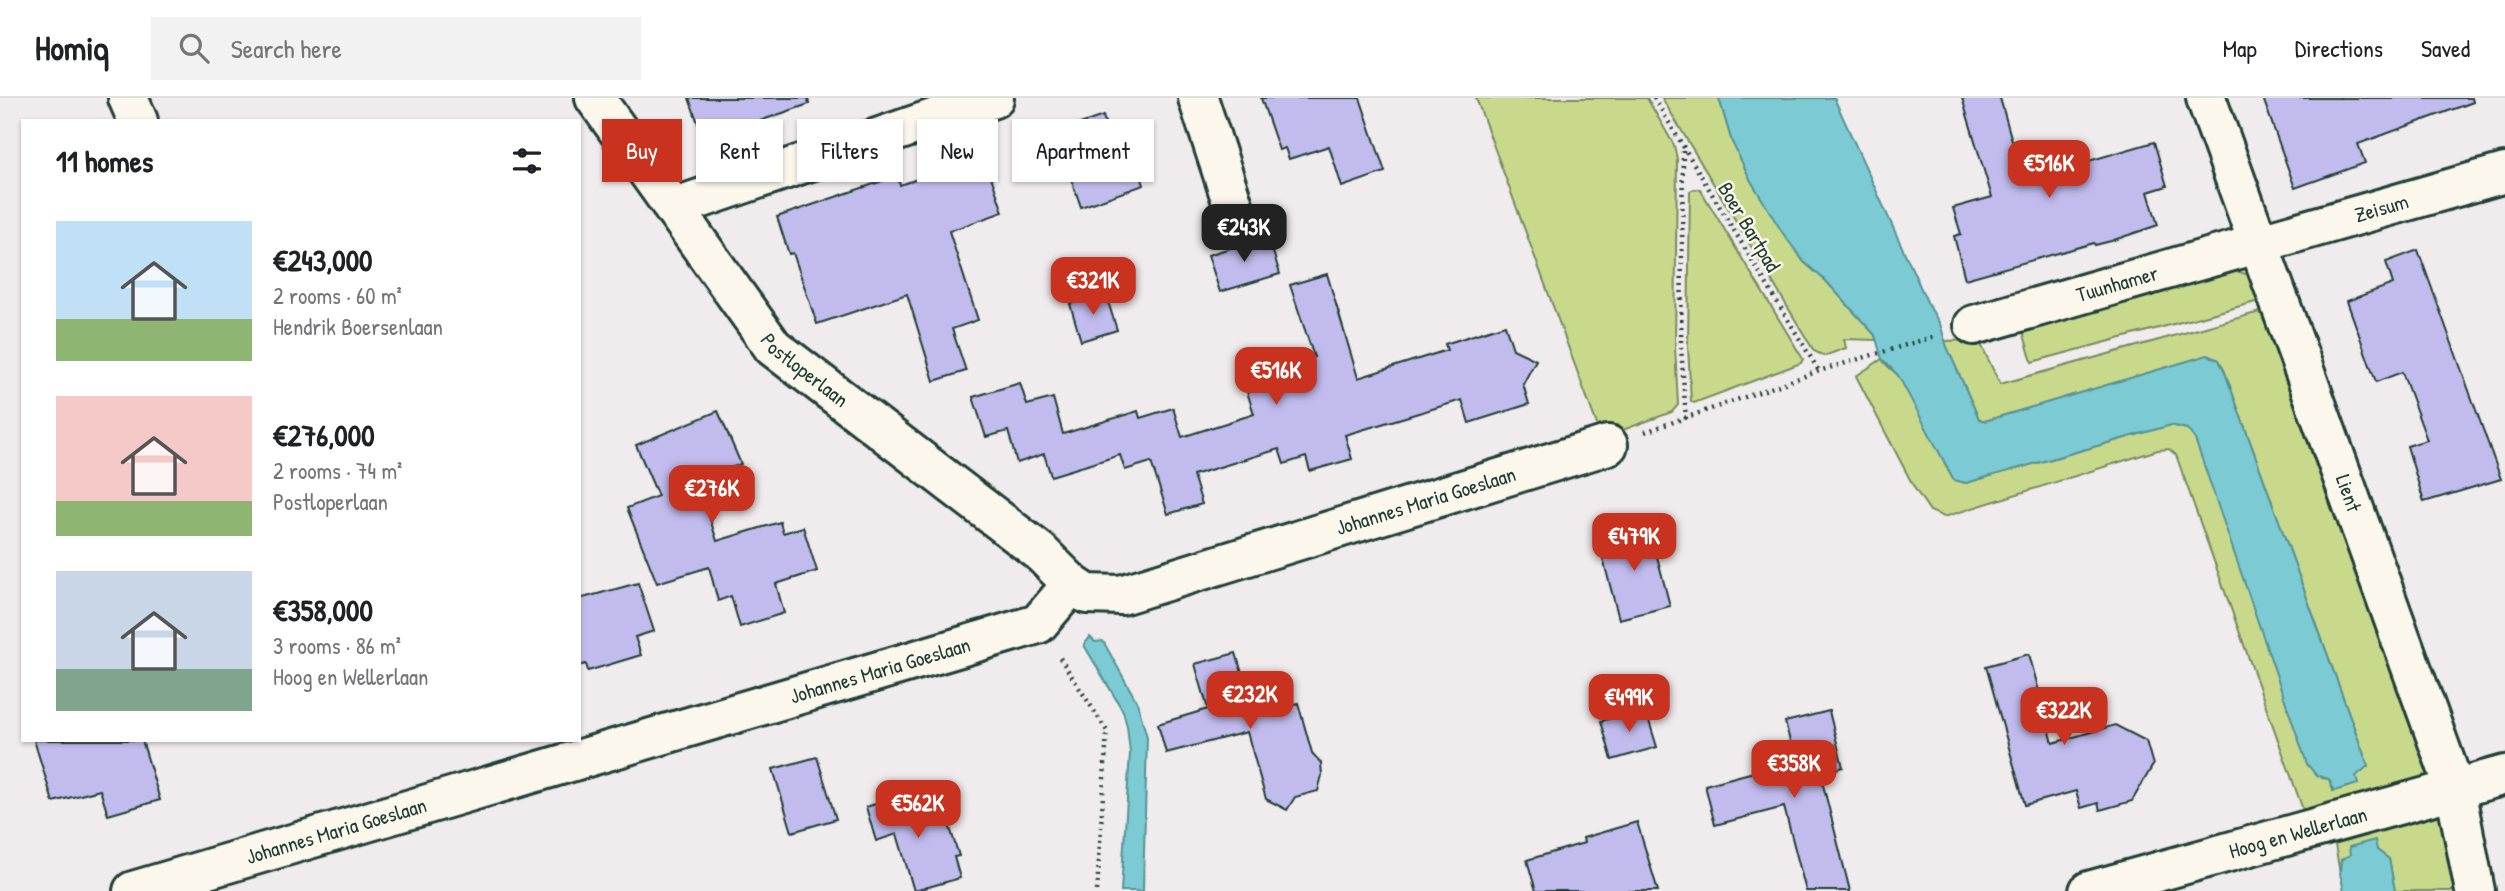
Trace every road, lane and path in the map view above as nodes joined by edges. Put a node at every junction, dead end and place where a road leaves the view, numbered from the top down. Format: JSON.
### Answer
{"nodes":[{"id":1,"x":128,"y":98,"type":"edge"},
{"id":2,"x":595,"y":98,"type":"edge"},
{"id":3,"x":994,"y":98,"type":"edge"},
{"id":4,"x":1198,"y":98,"type":"edge"},
{"id":5,"x":1654,"y":98,"type":"edge"},
{"id":6,"x":2206,"y":98,"type":"edge"},
{"id":7,"x":137,"y":119,"type":"edge"},
{"id":8,"x":1683,"y":148,"type":"junction"},
{"id":9,"x":2505,"y":173,"type":"edge"},
{"id":10,"x":673,"y":208,"type":"junction"},
{"id":11,"x":1234,"y":208,"type":"dead end"},
{"id":12,"x":2259,"y":244,"type":"junction"},
{"id":13,"x":1975,"y":324,"type":"dead end"},
{"id":14,"x":1936,"y":336,"type":"dead end"},
{"id":15,"x":1819,"y":371,"type":"junction"},
{"id":16,"x":1686,"y":419,"type":"junction"},
{"id":17,"x":1608,"y":444,"type":"joint"},
{"id":18,"x":1072,"y":584,"type":"junction"},
{"id":19,"x":1038,"y":624,"type":"junction"},
{"id":20,"x":2505,"y":775,"type":"edge"},
{"id":21,"x":2455,"y":789,"type":"junction"},
{"id":22,"x":134,"y":891,"type":"edge"},
{"id":23,"x":1097,"y":891,"type":"edge"},
{"id":24,"x":2089,"y":891,"type":"edge"},
{"id":25,"x":2475,"y":891,"type":"edge"}],
"edges":[{"from":1,"to":7,"type":"street"},
{"from":2,"to":10,"type":"street","name":"Postloperlaan"},
{"from":3,"to":10,"type":"street"},
{"from":4,"to":11,"type":"street"},
{"from":5,"to":8,"type":"path","name":"Boer Bartpad"},
{"from":6,"to":12,"type":"street","name":"Lient"},
{"from":8,"to":15,"type":"path","name":"Boer Bartpad"},
{"from":8,"to":16,"type":"path"},
{"from":9,"to":12,"type":"street","name":"Zeisum"},
{"from":10,"to":18,"type":"street","name":"Postloperlaan"},
{"from":12,"to":13,"type":"street","name":"Tuunhamer"},
{"from":12,"to":21,"type":"street","name":"Lient"},
{"from":14,"to":15,"type":"path"},
{"from":15,"to":16,"type":"path"},
{"from":16,"to":17,"type":"path"},
{"from":17,"to":18,"type":"street","name":"Johannes Maria Goeslaan"},
{"from":18,"to":19,"type":"street"},
{"from":19,"to":22,"type":"street","name":"Johannes Maria Goeslaan"},
{"from":19,"to":23,"type":"path"},
{"from":20,"to":21,"type":"street","name":"Hoog en Wellerlaan"},
{"from":21,"to":24,"type":"street","name":"Hoog en Wellerlaan"},
{"from":21,"to":25,"type":"street","name":"Lient"}]}
